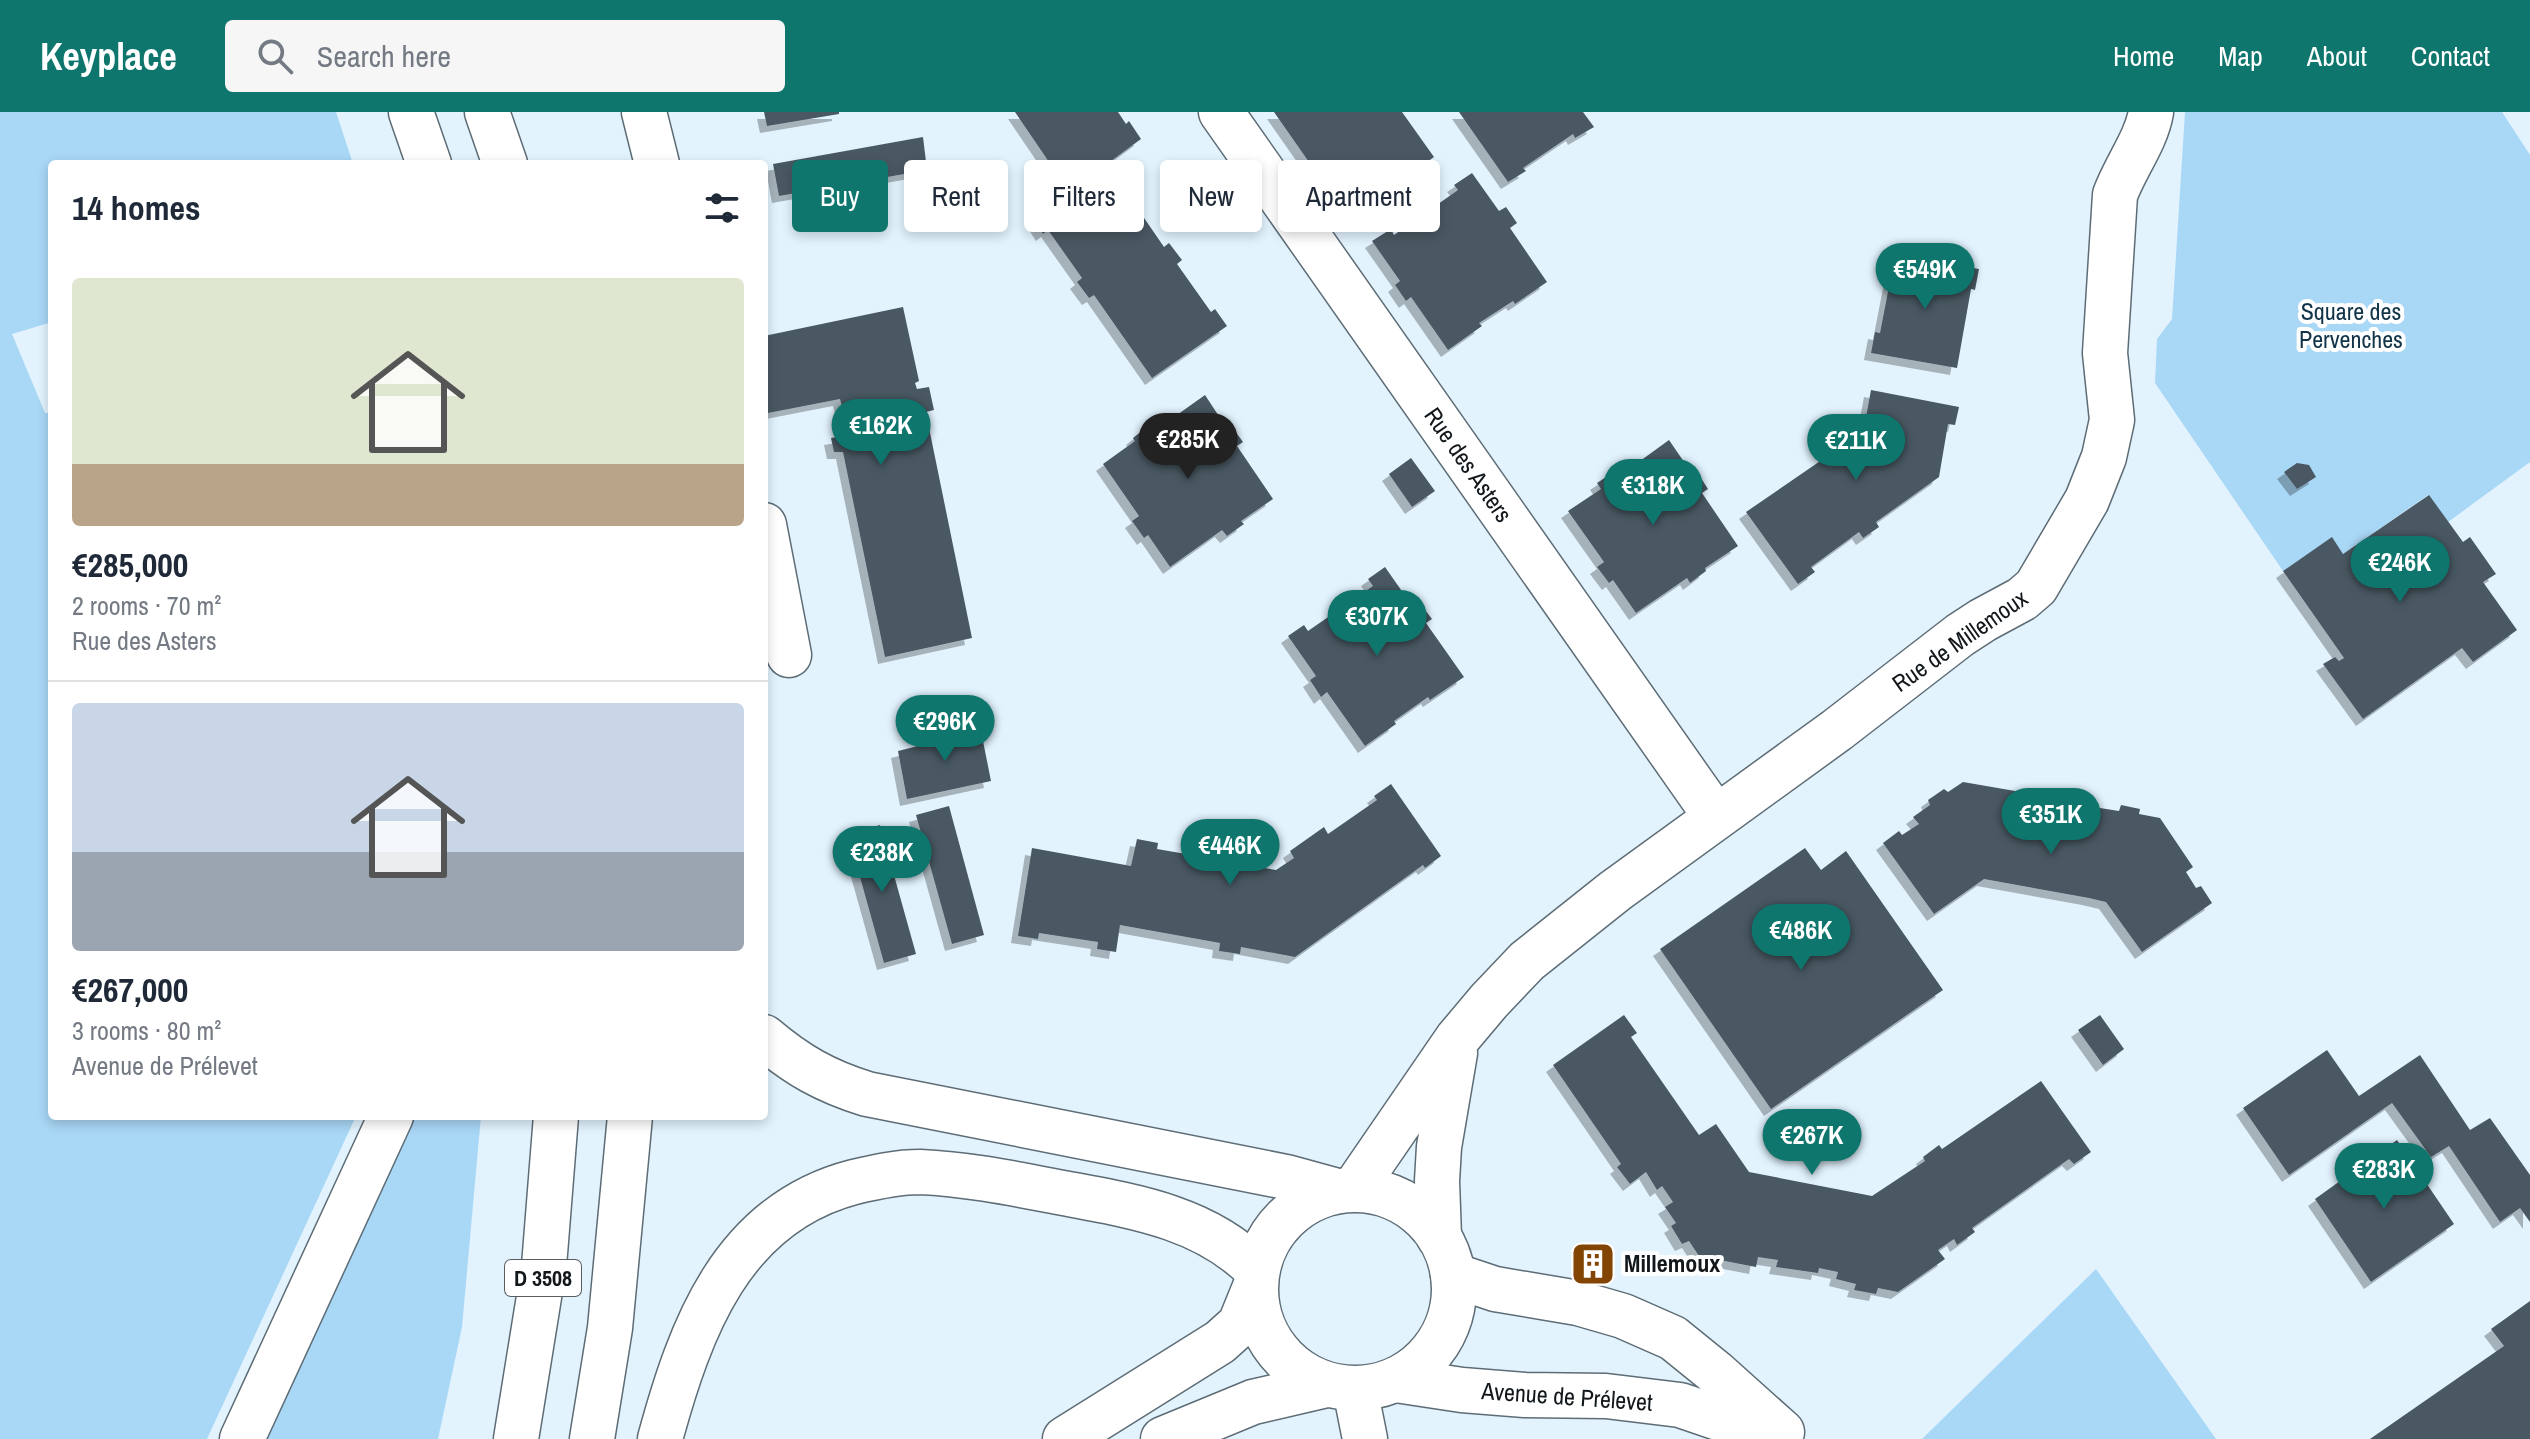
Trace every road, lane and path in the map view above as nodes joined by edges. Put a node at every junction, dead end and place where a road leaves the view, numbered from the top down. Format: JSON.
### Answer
{"nodes":[{"id":1,"x":411,"y":112,"type":"edge"},
{"id":2,"x":487,"y":112,"type":"edge"},
{"id":3,"x":644,"y":112,"type":"edge"},
{"id":4,"x":1221,"y":112,"type":"edge"},
{"id":5,"x":2151,"y":112,"type":"edge"},
{"id":6,"x":428,"y":160,"type":"edge"},
{"id":7,"x":504,"y":160,"type":"edge"},
{"id":8,"x":656,"y":160,"type":"edge"},
{"id":9,"x":768,"y":546,"type":"edge"},
{"id":10,"x":789,"y":655,"type":"dead end"},
{"id":11,"x":1716,"y":817,"type":"junction"},
{"id":12,"x":1457,"y":1039,"type":"junction"},
{"id":13,"x":768,"y":1040,"type":"edge"},
{"id":14,"x":389,"y":1120,"type":"edge"},
{"id":15,"x":556,"y":1120,"type":"edge"},
{"id":16,"x":630,"y":1120,"type":"edge"},
{"id":17,"x":1346,"y":1190,"type":"junction"},
{"id":18,"x":1446,"y":1256,"type":"junction"},
{"id":19,"x":1256,"y":1278,"type":"junction"},
{"id":20,"x":1359,"y":1385,"type":"junction"},
{"id":21,"x":242,"y":1439,"type":"edge"},
{"id":22,"x":516,"y":1439,"type":"edge"},
{"id":23,"x":592,"y":1439,"type":"edge"},
{"id":24,"x":660,"y":1439,"type":"edge"},
{"id":25,"x":1065,"y":1439,"type":"edge"},
{"id":26,"x":1163,"y":1439,"type":"edge"},
{"id":27,"x":1365,"y":1439,"type":"edge"},
{"id":28,"x":1780,"y":1439,"type":"edge"},
{"id":29,"x":1789,"y":1439,"type":"edge"}],
"edges":[{"from":1,"to":6,"type":"main road"},
{"from":2,"to":7,"type":"main road"},
{"from":3,"to":8,"type":"main road"},
{"from":4,"to":11,"type":"main road","name":"Rue des Asters"},
{"from":5,"to":11,"type":"main road","name":"Rue de Millemoux"},
{"from":9,"to":10,"type":"main road"},
{"from":11,"to":12,"type":"main road","name":"Rue de Millemoux"},
{"from":12,"to":17,"type":"main road","name":"Rue de Millemoux"},
{"from":12,"to":18,"type":"main road"},
{"from":13,"to":17,"type":"main road"},
{"from":14,"to":21,"type":"main road"},
{"from":15,"to":22,"type":"main road","number":"D 3508"},
{"from":16,"to":23,"type":"main road","number":"D 3508"},
{"from":17,"to":18,"type":"main road"},
{"from":17,"to":19,"type":"main road"},
{"from":18,"to":20,"type":"main road"},
{"from":18,"to":29,"type":"main road"},
{"from":19,"to":20,"type":"main road"},
{"from":19,"to":24,"type":"main road"},
{"from":19,"to":25,"type":"main road"},
{"from":20,"to":26,"type":"main road","name":"Avenue de Prélevet"},
{"from":20,"to":27,"type":"main road"},
{"from":20,"to":28,"type":"main road","name":"Avenue de Prélevet"}]}
